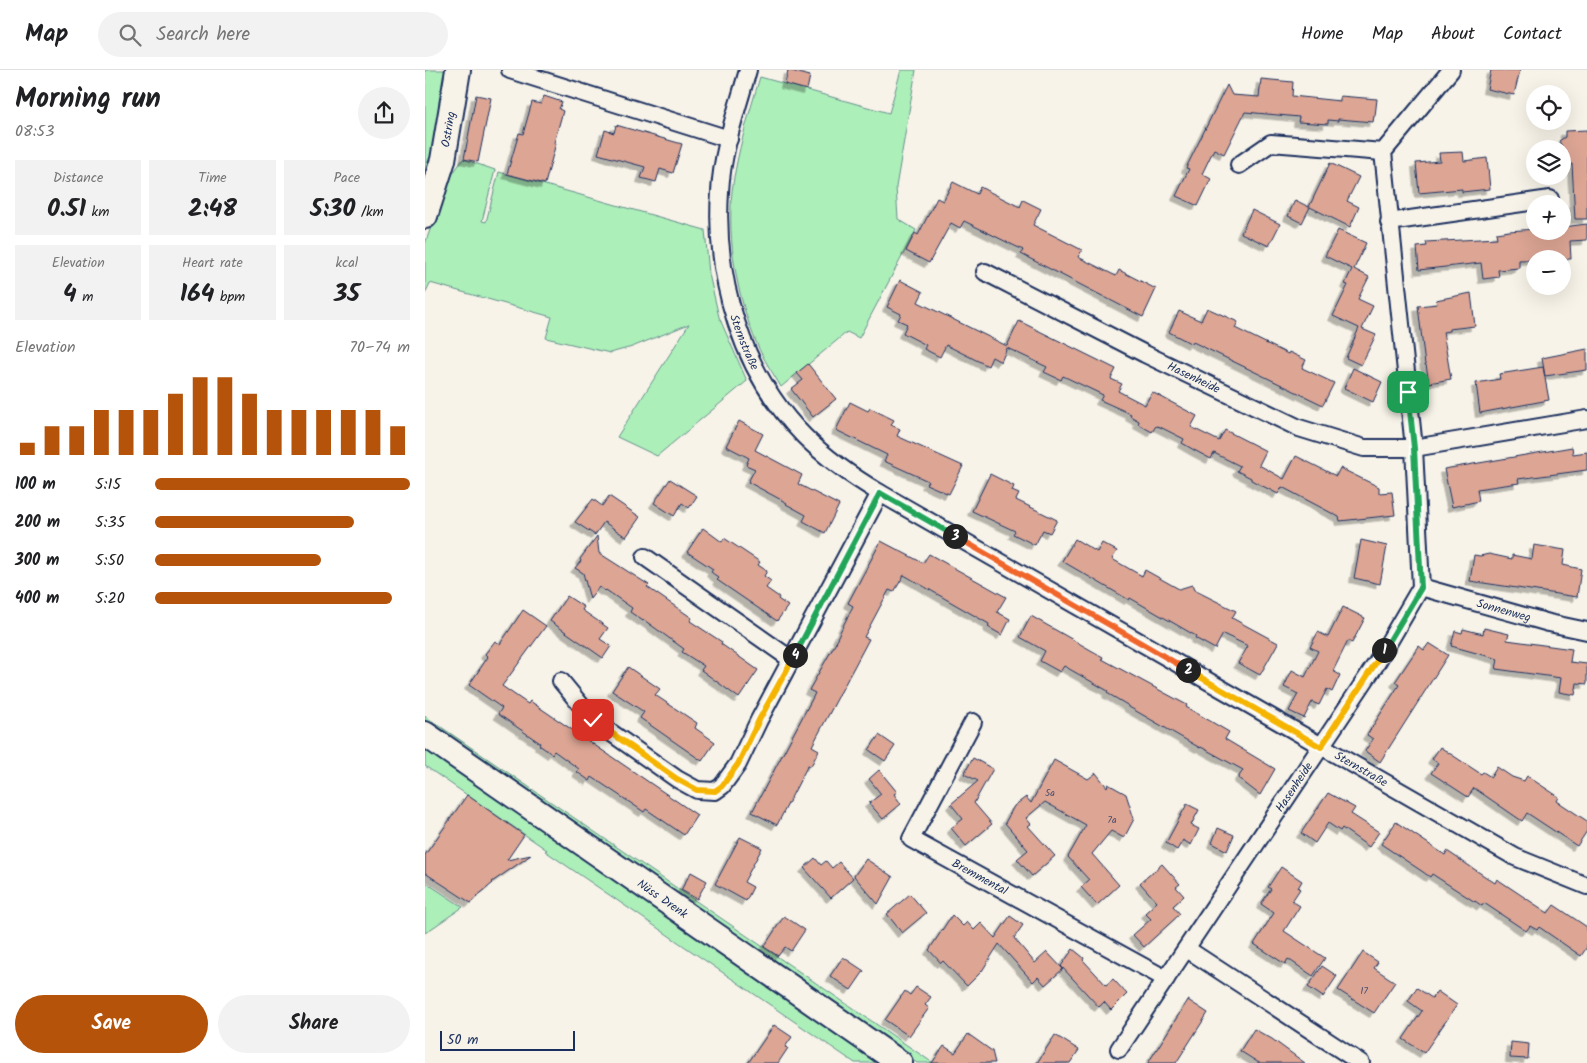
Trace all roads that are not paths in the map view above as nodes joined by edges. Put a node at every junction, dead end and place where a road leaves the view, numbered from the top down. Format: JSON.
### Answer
{"nodes":[{"id":1,"x":458,"y":70,"type":"edge"},
{"id":2,"x":510,"y":70,"type":"edge"},
{"id":3,"x":748,"y":70,"type":"edge"},
{"id":4,"x":1451,"y":70,"type":"edge"},
{"id":5,"x":729,"y":139,"type":"junction"},
{"id":6,"x":1383,"y":152,"type":"junction"},
{"id":7,"x":1239,"y":165,"type":"dead end"},
{"id":8,"x":1526,"y":202,"type":"edge"},
{"id":9,"x":425,"y":216,"type":"edge"},
{"id":10,"x":1389,"y":222,"type":"junction"},
{"id":11,"x":985,"y":272,"type":"dead end"},
{"id":12,"x":1587,"y":420,"type":"edge"},
{"id":13,"x":1414,"y":448,"type":"junction"},
{"id":14,"x":880,"y":493,"type":"junction"},
{"id":15,"x":645,"y":557,"type":"dead end"},
{"id":16,"x":1421,"y":588,"type":"junction"},
{"id":17,"x":1587,"y":631,"type":"edge"},
{"id":18,"x":792,"y":660,"type":"junction"},
{"id":19,"x":561,"y":681,"type":"dead end"},
{"id":20,"x":973,"y":722,"type":"dead end"},
{"id":21,"x":425,"y":734,"type":"edge"},
{"id":22,"x":1321,"y":747,"type":"junction"},
{"id":23,"x":1587,"y":886,"type":"edge"},
{"id":24,"x":1187,"y":949,"type":"junction"},
{"id":25,"x":1166,"y":979,"type":"junction"},
{"id":26,"x":1119,"y":1049,"type":"dead end"},
{"id":27,"x":900,"y":1063,"type":"edge"},
{"id":28,"x":1361,"y":1063,"type":"edge"}],
"edges":[{"from":1,"to":9,"type":"main road","name":"Ostring"},
{"from":2,"to":5,"type":"street"},
{"from":3,"to":5,"type":"street","name":"Sternstraße"},
{"from":4,"to":6,"type":"street"},
{"from":5,"to":14,"type":"street","name":"Sternstraße"},
{"from":6,"to":7,"type":"street"},
{"from":6,"to":10,"type":"street"},
{"from":8,"to":10,"type":"street"},
{"from":10,"to":13,"type":"street"},
{"from":11,"to":13,"type":"street","name":"Hasenheide"},
{"from":12,"to":13,"type":"street","name":"Hasenheide"},
{"from":13,"to":16,"type":"street"},
{"from":14,"to":18,"type":"street"},
{"from":14,"to":22,"type":"street","name":"Sternstraße"},
{"from":15,"to":18,"type":"street"},
{"from":16,"to":17,"type":"street","name":"Sonnenweg"},
{"from":16,"to":22,"type":"street","name":"Hasenheide"},
{"from":18,"to":19,"type":"street"},
{"from":20,"to":25,"type":"street","name":"Bremmental"},
{"from":21,"to":27,"type":"main road","name":"Nüss Drenk"},
{"from":22,"to":23,"type":"street","name":"Sternstraße"},
{"from":22,"to":24,"type":"street","name":"Hasenheide"},
{"from":24,"to":25,"type":"street","name":"Hasenheide"},
{"from":24,"to":28,"type":"street"},
{"from":25,"to":26,"type":"street","name":"Hasenheide"}]}
